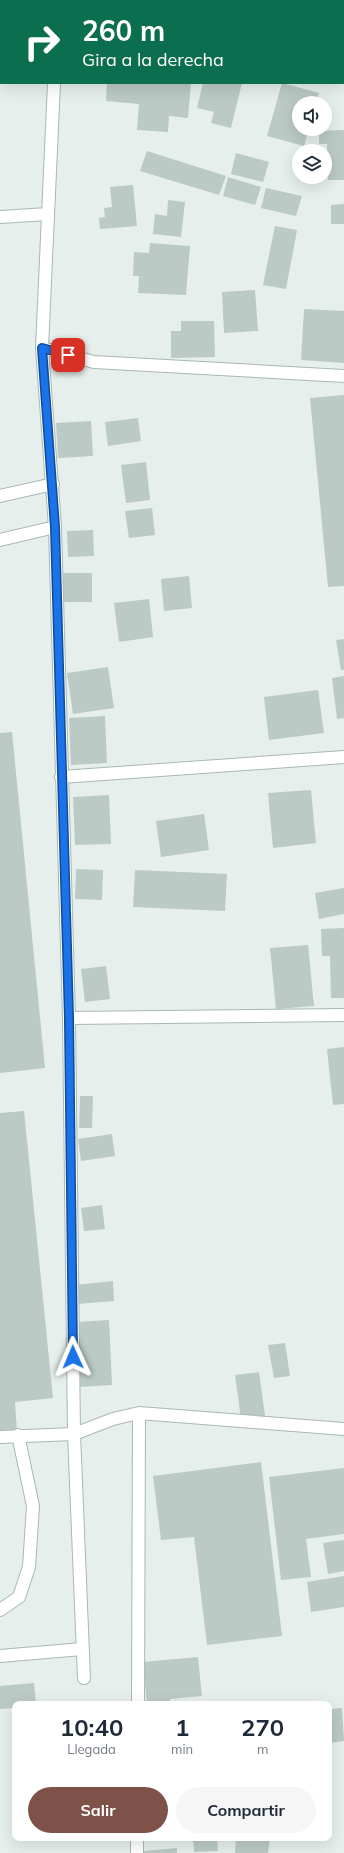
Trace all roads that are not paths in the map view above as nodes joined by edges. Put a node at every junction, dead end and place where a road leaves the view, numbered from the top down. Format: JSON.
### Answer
{"nodes":[{"id":1,"x":54,"y":84,"type":"edge"},
{"id":2,"x":48,"y":214,"type":"junction"},
{"id":3,"x":0,"y":217,"type":"edge"},
{"id":4,"x":42,"y":348,"type":"junction"},
{"id":5,"x":344,"y":376,"type":"edge"},
{"id":6,"x":53,"y":484,"type":"junction"},
{"id":7,"x":0,"y":496,"type":"edge"},
{"id":8,"x":55,"y":527,"type":"junction"},
{"id":9,"x":0,"y":540,"type":"edge"},
{"id":10,"x":344,"y":757,"type":"edge"},
{"id":11,"x":61,"y":776,"type":"junction"},
{"id":12,"x":344,"y":1015,"type":"edge"},
{"id":13,"x":69,"y":1018,"type":"junction"},
{"id":14,"x":138,"y":1413,"type":"junction"},
{"id":15,"x":344,"y":1429,"type":"edge"},
{"id":16,"x":74,"y":1434,"type":"junction"},
{"id":17,"x":18,"y":1435,"type":"junction"},
{"id":18,"x":0,"y":1437,"type":"edge"},
{"id":19,"x":0,"y":1610,"type":"edge"},
{"id":20,"x":82,"y":1649,"type":"junction"},
{"id":21,"x":0,"y":1656,"type":"edge"},
{"id":22,"x":84,"y":1678,"type":"dead end"},
{"id":23,"x":138,"y":1701,"type":"edge"},
{"id":24,"x":137,"y":1841,"type":"edge"},
{"id":25,"x":137,"y":1853,"type":"edge"}],
"edges":[{"from":1,"to":2,"type":"street"},
{"from":2,"to":3,"type":"street"},
{"from":2,"to":4,"type":"street"},
{"from":4,"to":5,"type":"street"},
{"from":4,"to":6,"type":"street"},
{"from":6,"to":7,"type":"street"},
{"from":6,"to":8,"type":"street"},
{"from":8,"to":9,"type":"street"},
{"from":8,"to":11,"type":"street"},
{"from":10,"to":11,"type":"street"},
{"from":11,"to":13,"type":"street"},
{"from":12,"to":13,"type":"street"},
{"from":13,"to":16,"type":"street"},
{"from":14,"to":15,"type":"street"},
{"from":14,"to":16,"type":"street"},
{"from":14,"to":23,"type":"street"},
{"from":16,"to":17,"type":"street"},
{"from":16,"to":20,"type":"street"},
{"from":17,"to":18,"type":"street"},
{"from":17,"to":19,"type":"street"},
{"from":20,"to":21,"type":"street"},
{"from":20,"to":22,"type":"street"},
{"from":24,"to":25,"type":"street"}]}
